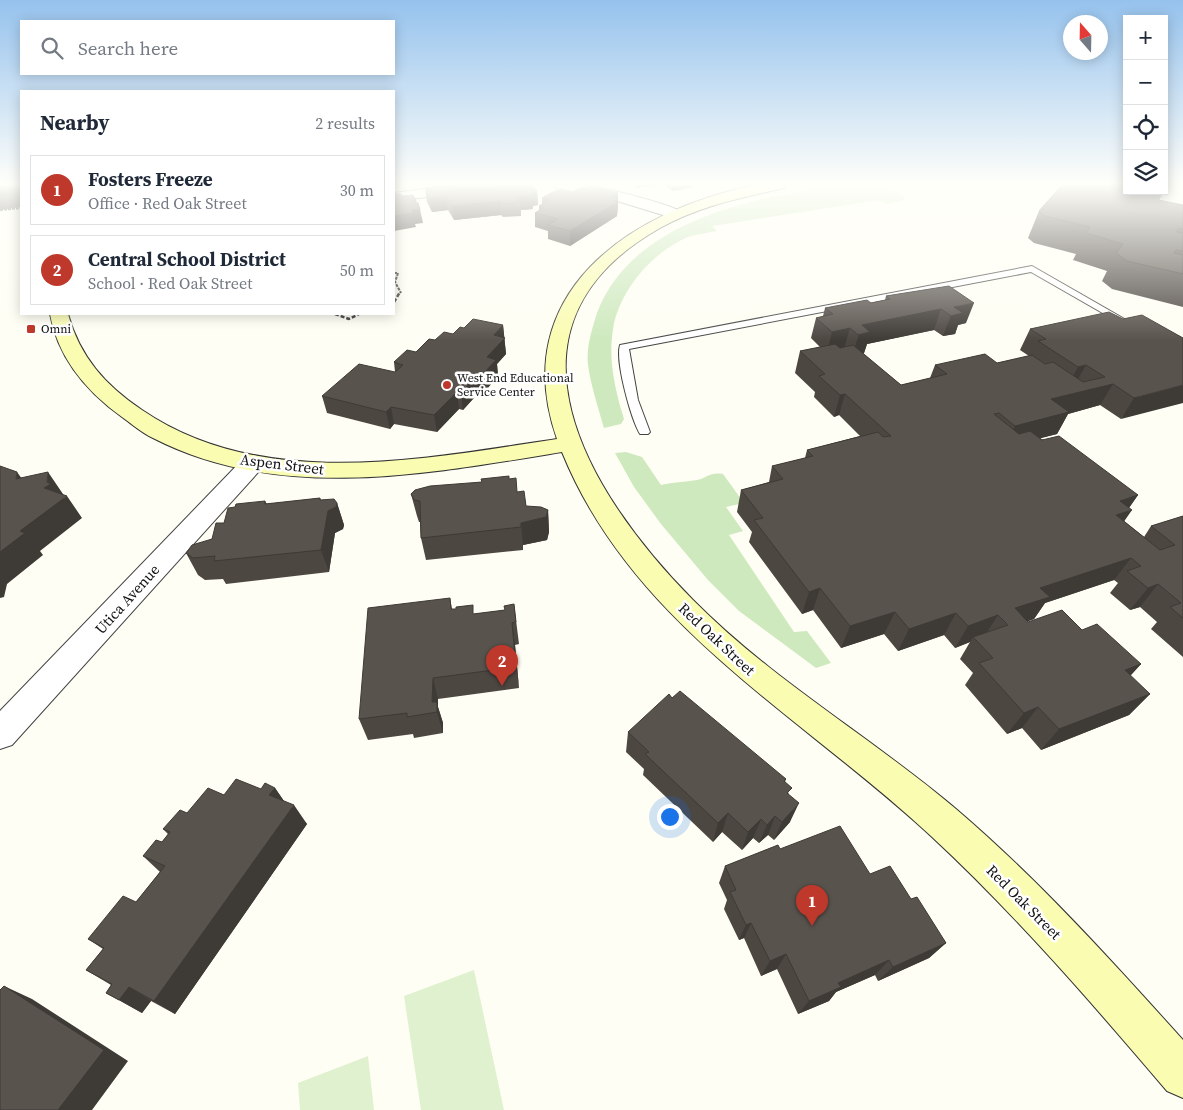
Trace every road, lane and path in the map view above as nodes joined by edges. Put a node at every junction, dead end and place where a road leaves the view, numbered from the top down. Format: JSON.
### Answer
{"nodes":[{"id":1,"x":635,"y":237,"type":"edge"},
{"id":2,"x":395,"y":274,"type":"edge"},
{"id":3,"x":395,"y":282,"type":"edge"},
{"id":4,"x":395,"y":282,"type":"edge"},
{"id":5,"x":395,"y":301,"type":"edge"},
{"id":6,"x":59,"y":315,"type":"edge"},
{"id":7,"x":337,"y":315,"type":"edge"},
{"id":8,"x":349,"y":315,"type":"edge"},
{"id":9,"x":357,"y":315,"type":"edge"},
{"id":10,"x":348,"y":320,"type":"junction"},
{"id":11,"x":1135,"y":328,"type":"edge"},
{"id":12,"x":644,"y":432,"type":"dead end"},
{"id":13,"x":569,"y":444,"type":"junction"},
{"id":14,"x":253,"y":462,"type":"junction"},
{"id":15,"x":0,"y":734,"type":"edge"},
{"id":16,"x":1183,"y":1075,"type":"edge"}],
"edges":[{"from":1,"to":13,"type":"street","name":"Red Oak Street"},
{"from":2,"to":3,"type":"path"},
{"from":4,"to":5,"type":"path"},
{"from":6,"to":14,"type":"street","name":"Aspen Street"},
{"from":7,"to":10,"type":"path"},
{"from":8,"to":10,"type":"path"},
{"from":9,"to":10,"type":"path"},
{"from":11,"to":12,"type":"lane"},
{"from":13,"to":14,"type":"street","name":"Aspen Street"},
{"from":13,"to":16,"type":"street","name":"Red Oak Street"},
{"from":14,"to":15,"type":"street","name":"Utica Avenue"}]}
